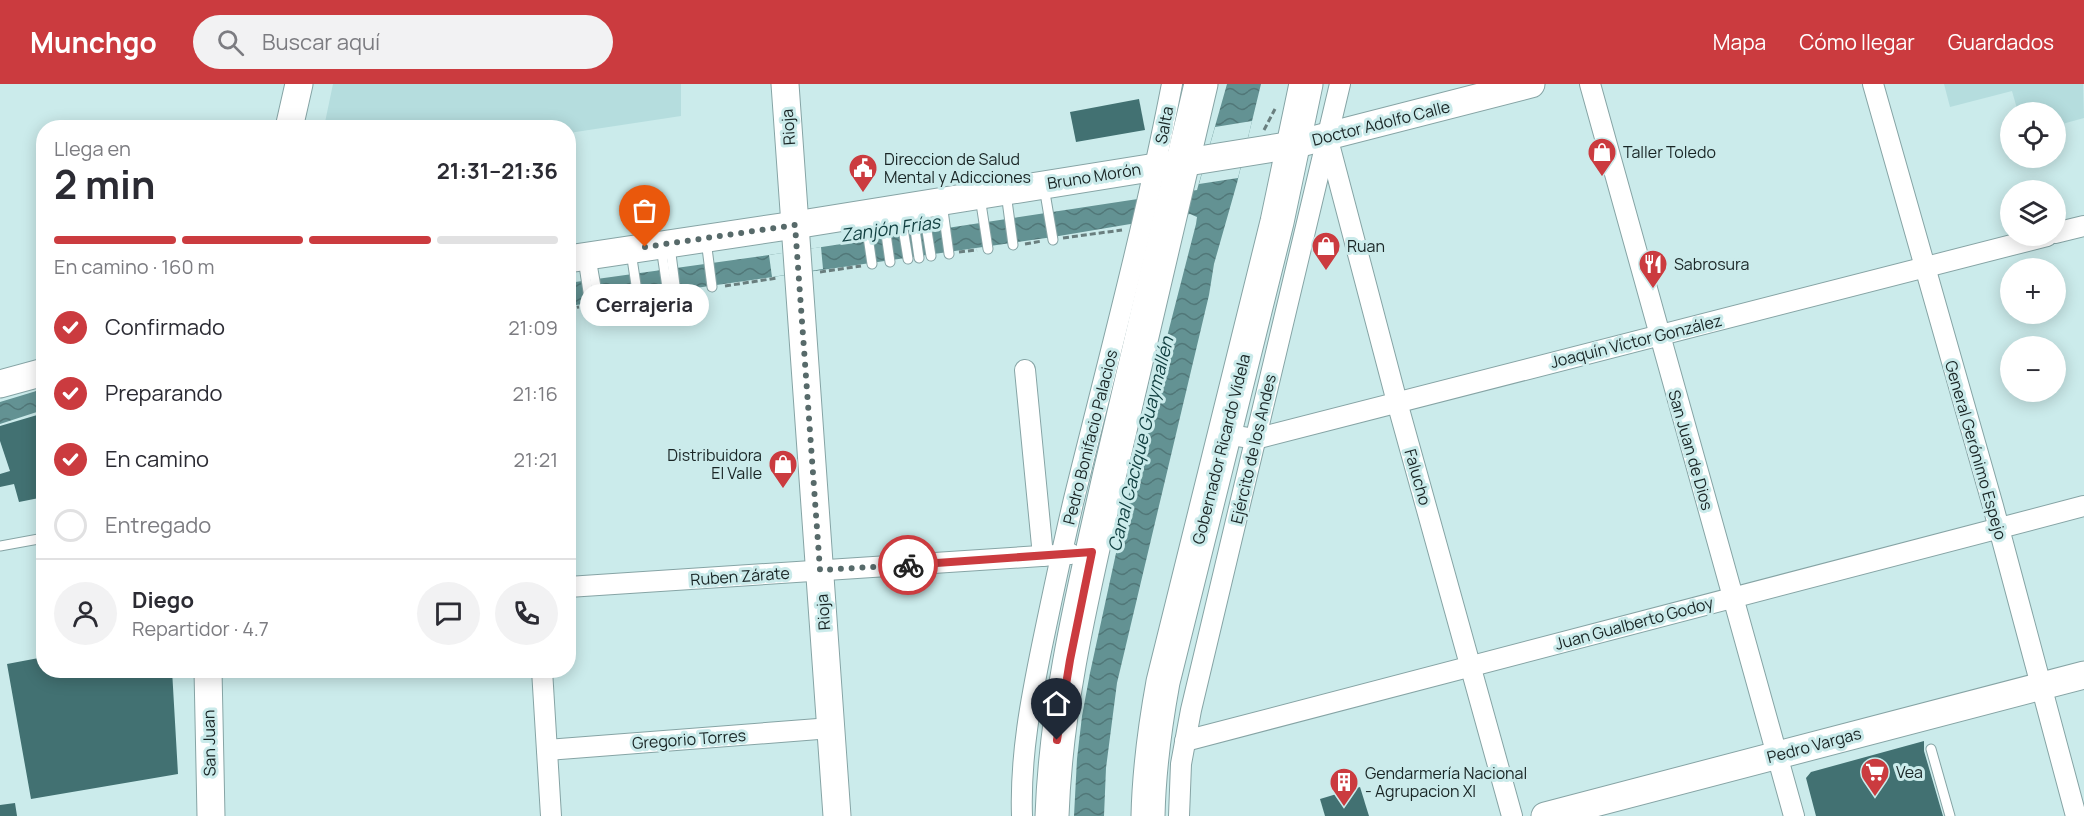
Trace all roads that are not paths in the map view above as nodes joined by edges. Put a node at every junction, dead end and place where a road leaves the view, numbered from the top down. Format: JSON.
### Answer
{"nodes":[{"id":1,"x":299,"y":84,"type":"edge"},
{"id":2,"x":785,"y":84,"type":"edge"},
{"id":3,"x":1172,"y":84,"type":"edge"},
{"id":4,"x":1201,"y":84,"type":"edge"},
{"id":5,"x":1306,"y":84,"type":"edge"},
{"id":6,"x":1340,"y":84,"type":"edge"},
{"id":7,"x":1531,"y":84,"type":"edge"},
{"id":8,"x":1590,"y":84,"type":"edge"},
{"id":9,"x":1873,"y":84,"type":"edge"},
{"id":10,"x":291,"y":120,"type":"edge"},
{"id":11,"x":1327,"y":137,"type":"junction"},
{"id":12,"x":1293,"y":145,"type":"junction"},
{"id":13,"x":1204,"y":159,"type":"junction"},
{"id":14,"x":1044,"y":184,"type":"junction"},
{"id":15,"x":993,"y":193,"type":"junction"},
{"id":16,"x":897,"y":215,"type":"junction"},
{"id":17,"x":2084,"y":226,"type":"edge"},
{"id":18,"x":2066,"y":230,"type":"edge"},
{"id":19,"x":1053,"y":238,"type":"road end"},
{"id":20,"x":1013,"y":244,"type":"road end"},
{"id":21,"x":2008,"y":246,"type":"edge"},
{"id":22,"x":988,"y":247,"type":"road end"},
{"id":23,"x":707,"y":251,"type":"junction"},
{"id":24,"x":949,"y":252,"type":"road end"},
{"id":25,"x":931,"y":255,"type":"dead end"},
{"id":26,"x":798,"y":256,"type":"junction"},
{"id":27,"x":918,"y":256,"type":"dead end"},
{"id":28,"x":667,"y":257,"type":"junction"},
{"id":29,"x":908,"y":258,"type":"dead end"},
{"id":30,"x":890,"y":260,"type":"dead end"},
{"id":31,"x":632,"y":262,"type":"junction"},
{"id":32,"x":872,"y":263,"type":"road end"},
{"id":33,"x":585,"y":266,"type":"edge"},
{"id":34,"x":1925,"y":267,"type":"junction"},
{"id":35,"x":712,"y":286,"type":"road end"},
{"id":36,"x":672,"y":292,"type":"road end"},
{"id":37,"x":638,"y":297,"type":"road end"},
{"id":38,"x":594,"y":303,"type":"road end"},
{"id":39,"x":1659,"y":335,"type":"junction"},
{"id":40,"x":1025,"y":370,"type":"dead end"},
{"id":41,"x":36,"y":374,"type":"edge"},
{"id":42,"x":0,"y":384,"type":"edge"},
{"id":43,"x":1397,"y":402,"type":"junction"},
{"id":44,"x":1240,"y":436,"type":"junction"},
{"id":45,"x":2084,"y":506,"type":"edge"},
{"id":46,"x":1998,"y":528,"type":"junction"},
{"id":47,"x":36,"y":539,"type":"edge"},
{"id":48,"x":0,"y":546,"type":"edge"},
{"id":49,"x":1065,"y":554,"type":"junction"},
{"id":50,"x":820,"y":570,"type":"junction"},
{"id":51,"x":576,"y":586,"type":"edge"},
{"id":52,"x":1733,"y":597,"type":"junction"},
{"id":53,"x":1471,"y":666,"type":"junction"},
{"id":54,"x":2084,"y":675,"type":"edge"},
{"id":55,"x":208,"y":678,"type":"edge"},
{"id":56,"x":542,"y":678,"type":"edge"},
{"id":57,"x":2041,"y":686,"type":"junction"},
{"id":58,"x":831,"y":728,"type":"junction"},
{"id":59,"x":1185,"y":741,"type":"junction"},
{"id":60,"x":1931,"y":749,"type":"dead end"},
{"id":61,"x":547,"y":750,"type":"junction"},
{"id":62,"x":1777,"y":754,"type":"junction"},
{"id":63,"x":211,"y":816,"type":"edge"},
{"id":64,"x":552,"y":816,"type":"edge"},
{"id":65,"x":837,"y":816,"type":"edge"},
{"id":66,"x":1022,"y":816,"type":"edge"},
{"id":67,"x":1052,"y":816,"type":"edge"},
{"id":68,"x":1148,"y":816,"type":"edge"},
{"id":69,"x":1179,"y":816,"type":"edge"},
{"id":70,"x":1512,"y":816,"type":"edge"},
{"id":71,"x":1545,"y":816,"type":"edge"},
{"id":72,"x":1794,"y":816,"type":"edge"},
{"id":73,"x":1950,"y":816,"type":"edge"},
{"id":74,"x":2076,"y":816,"type":"edge"}],
"edges":[{"from":1,"to":10,"type":"street"},
{"from":2,"to":26,"type":"street","name":"Rioja"},
{"from":3,"to":13,"type":"street","name":"Salta"},
{"from":4,"to":13,"type":"highway"},
{"from":5,"to":12,"type":"highway","name":"Gobernador Ricardo Videla"},
{"from":6,"to":11,"type":"street","name":"Ejército de los Andes"},
{"from":7,"to":11,"type":"street","name":"Doctor Adolfo Calle"},
{"from":8,"to":39,"type":"street","name":"San Juan de Dios"},
{"from":9,"to":34,"type":"street","name":"General Gerónimo Espejo"},
{"from":11,"to":12,"type":"street","name":"Doctor Adolfo Calle"},
{"from":11,"to":43,"type":"street","name":"Falucho"},
{"from":11,"to":44,"type":"street","name":"Ejército de los Andes"},
{"from":12,"to":13,"type":"street","name":"Doctor Adolfo Calle"},
{"from":12,"to":44,"type":"highway","name":"Gobernador Ricardo Videla"},
{"from":13,"to":14,"type":"street","name":"Bruno Morón"},
{"from":13,"to":49,"type":"highway"},
{"from":14,"to":15,"type":"street","name":"Bruno Morón"},
{"from":14,"to":19,"type":"lane"},
{"from":15,"to":16,"type":"street","name":"Bruno Morón"},
{"from":15,"to":20,"type":"lane"},
{"from":15,"to":22,"type":"lane"},
{"from":16,"to":24,"type":"lane"},
{"from":16,"to":25,"type":"lane"},
{"from":16,"to":26,"type":"street","name":"Bruno Morón"},
{"from":16,"to":27,"type":"lane"},
{"from":16,"to":29,"type":"lane"},
{"from":16,"to":30,"type":"lane"},
{"from":16,"to":32,"type":"lane"},
{"from":17,"to":18,"type":"street"},
{"from":21,"to":34,"type":"street","name":"Joaquín Víctor González"},
{"from":23,"to":26,"type":"street","name":"Bruno Morón"},
{"from":23,"to":28,"type":"street","name":"Bruno Morón"},
{"from":23,"to":35,"type":"lane"},
{"from":26,"to":50,"type":"street","name":"Rioja"},
{"from":28,"to":31,"type":"street","name":"Bruno Morón"},
{"from":28,"to":36,"type":"lane"},
{"from":31,"to":33,"type":"street","name":"Bruno Morón"},
{"from":31,"to":37,"type":"lane"},
{"from":33,"to":38,"type":"lane"},
{"from":34,"to":39,"type":"street","name":"Joaquín Víctor González"},
{"from":34,"to":46,"type":"street","name":"General Gerónimo Espejo"},
{"from":39,"to":43,"type":"street","name":"Joaquín Víctor González"},
{"from":39,"to":52,"type":"street","name":"San Juan de Dios"},
{"from":40,"to":49,"type":"street"},
{"from":41,"to":42,"type":"street"},
{"from":43,"to":44,"type":"street","name":"Joaquín Víctor González"},
{"from":43,"to":53,"type":"street","name":"Falucho"},
{"from":44,"to":59,"type":"street","name":"Ejército de los Andes"},
{"from":44,"to":68,"type":"highway","name":"Gobernador Ricardo Videla"},
{"from":45,"to":46,"type":"street","name":"Juan Gualberto Godoy"},
{"from":46,"to":52,"type":"street","name":"Juan Gualberto Godoy"},
{"from":46,"to":57,"type":"street","name":"General Gerónimo Espejo"},
{"from":47,"to":48,"type":"lane"},
{"from":49,"to":50,"type":"street","name":"Ruben Zárate"},
{"from":49,"to":66,"type":"street"},
{"from":49,"to":67,"type":"highway"},
{"from":50,"to":51,"type":"street","name":"Ruben Zárate"},
{"from":50,"to":58,"type":"street","name":"Rioja"},
{"from":52,"to":53,"type":"street","name":"Juan Gualberto Godoy"},
{"from":52,"to":62,"type":"street","name":"San Juan de Dios"},
{"from":53,"to":59,"type":"street","name":"Juan Gualberto Godoy"},
{"from":53,"to":70,"type":"street","name":"Falucho"},
{"from":54,"to":57,"type":"street","name":"Pedro Vargas"},
{"from":55,"to":63,"type":"street","name":"San Juan"},
{"from":56,"to":61,"type":"street"},
{"from":57,"to":62,"type":"street","name":"Pedro Vargas"},
{"from":57,"to":74,"type":"street","name":"General Gerónimo Espejo"},
{"from":58,"to":61,"type":"street","name":"Gregorio Torres"},
{"from":58,"to":65,"type":"street","name":"Rioja"},
{"from":59,"to":69,"type":"street","name":"Ejército de los Andes"},
{"from":60,"to":73,"type":"lane"},
{"from":61,"to":64,"type":"street"},
{"from":62,"to":71,"type":"street","name":"Pedro Vargas"},
{"from":62,"to":72,"type":"street","name":"San Juan de Dios"}]}
